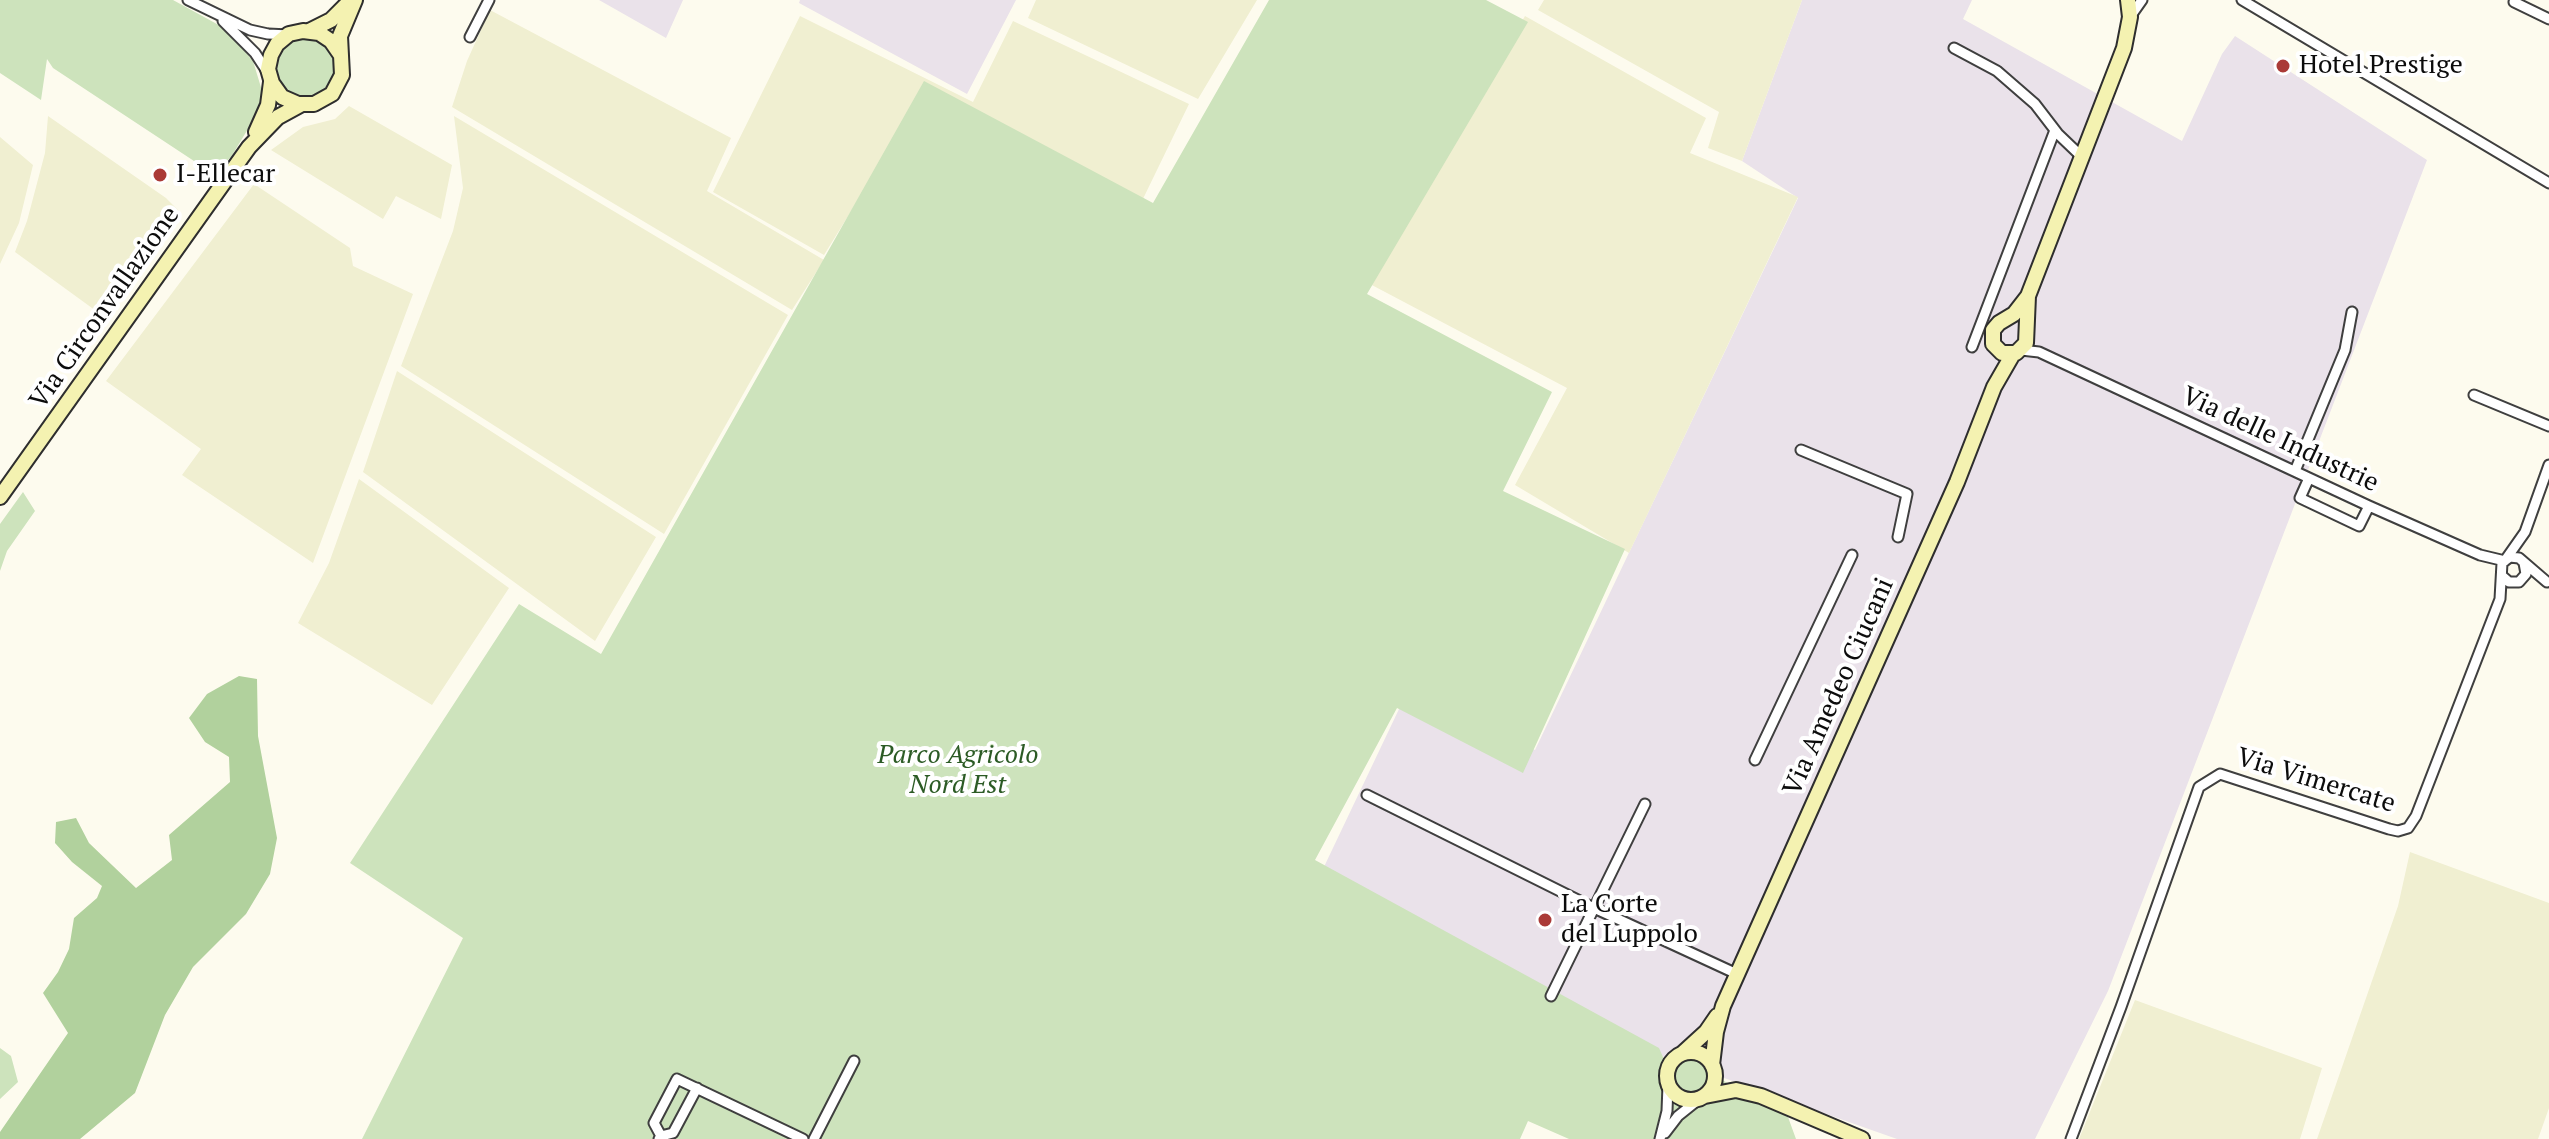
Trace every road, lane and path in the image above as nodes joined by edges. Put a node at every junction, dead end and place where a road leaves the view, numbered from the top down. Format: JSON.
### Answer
{"nodes":[{"id":1,"x":188,"y":0,"type":"edge"},
{"id":2,"x":353,"y":0,"type":"edge"},
{"id":3,"x":489,"y":0,"type":"edge"},
{"id":4,"x":2128,"y":0,"type":"edge"},
{"id":5,"x":2142,"y":0,"type":"edge"},
{"id":6,"x":2242,"y":0,"type":"edge"},
{"id":7,"x":2514,"y":2,"type":"dead end"},
{"id":8,"x":218,"y":16,"type":"junction"},
{"id":9,"x":2130,"y":17,"type":"junction"},
{"id":10,"x":2549,"y":19,"type":"edge"},
{"id":11,"x":309,"y":31,"type":"junction"},
{"id":12,"x":289,"y":35,"type":"junction"},
{"id":13,"x":470,"y":37,"type":"dead end"},
{"id":14,"x":1954,"y":48,"type":"dead end"},
{"id":15,"x":340,"y":54,"type":"junction"},
{"id":16,"x":270,"y":78,"type":"junction"},
{"id":17,"x":300,"y":105,"type":"junction"},
{"id":18,"x":2055,"y":130,"type":"junction"},
{"id":19,"x":249,"y":147,"type":"junction"},
{"id":20,"x":2081,"y":156,"type":"junction"},
{"id":21,"x":2549,"y":183,"type":"edge"},
{"id":22,"x":2028,"y":296,"type":"junction"},
{"id":23,"x":2352,"y":312,"type":"dead end"},
{"id":24,"x":2008,"y":319,"type":"junction"},
{"id":25,"x":2021,"y":343,"type":"junction"},
{"id":26,"x":1972,"y":347,"type":"dead end"},
{"id":27,"x":1995,"y":348,"type":"junction"},
{"id":28,"x":1994,"y":387,"type":"junction"},
{"id":29,"x":2474,"y":395,"type":"dead end"},
{"id":30,"x":2549,"y":426,"type":"edge"},
{"id":31,"x":1801,"y":450,"type":"dead end"},
{"id":32,"x":2549,"y":465,"type":"edge"},
{"id":33,"x":2295,"y":471,"type":"junction"},
{"id":34,"x":2309,"y":478,"type":"junction"},
{"id":35,"x":0,"y":497,"type":"edge"},
{"id":36,"x":2369,"y":506,"type":"junction"},
{"id":37,"x":1898,"y":537,"type":"dead end"},
{"id":38,"x":1852,"y":555,"type":"dead end"},
{"id":39,"x":2506,"y":560,"type":"junction"},
{"id":40,"x":2522,"y":560,"type":"junction"},
{"id":41,"x":2502,"y":576,"type":"junction"},
{"id":42,"x":2518,"y":582,"type":"junction"},
{"id":43,"x":2548,"y":583,"type":"edge"},
{"id":44,"x":2500,"y":599,"type":"junction"},
{"id":45,"x":1755,"y":760,"type":"dead end"},
{"id":46,"x":1367,"y":795,"type":"dead end"},
{"id":47,"x":1645,"y":804,"type":"dead end"},
{"id":48,"x":1594,"y":908,"type":"junction"},
{"id":49,"x":1737,"y":974,"type":"junction"},
{"id":50,"x":1551,"y":996,"type":"dead end"},
{"id":51,"x":1723,"y":1006,"type":"junction"},
{"id":52,"x":1683,"y":1053,"type":"junction"},
{"id":53,"x":854,"y":1061,"type":"dead end"},
{"id":54,"x":1713,"y":1066,"type":"junction"},
{"id":55,"x":1668,"y":1085,"type":"junction"},
{"id":56,"x":697,"y":1088,"type":"junction"},
{"id":57,"x":1745,"y":1092,"type":"junction"},
{"id":58,"x":1702,"y":1098,"type":"junction"},
{"id":59,"x":660,"y":1137,"type":"edge"},
{"id":60,"x":803,"y":1139,"type":"edge"},
{"id":61,"x":814,"y":1139,"type":"edge"},
{"id":62,"x":1661,"y":1139,"type":"edge"},
{"id":63,"x":1862,"y":1139,"type":"edge"},
{"id":64,"x":2071,"y":1139,"type":"edge"}],
"edges":[{"from":1,"to":8,"type":"street"},
{"from":2,"to":11,"type":"main road","name":"Via Circonvallazione"},
{"from":2,"to":15,"type":"main road","name":"Via Circonvallazione"},
{"from":3,"to":13,"type":"street"},
{"from":4,"to":9,"type":"main road","name":"Via Amedeo Ciucani"},
{"from":5,"to":9,"type":"street"},
{"from":6,"to":21,"type":"street"},
{"from":7,"to":10,"type":"street"},
{"from":8,"to":12,"type":"street"},
{"from":8,"to":16,"type":"street"},
{"from":9,"to":20,"type":"main road","name":"Via Amedeo Ciucani"},
{"from":11,"to":12,"type":"main road","name":"Via Circonvallazione"},
{"from":11,"to":15,"type":"main road"},
{"from":12,"to":16,"type":"main road","name":"Via Circonvallazione"},
{"from":14,"to":18,"type":"street"},
{"from":15,"to":17,"type":"main road","name":"Via Circonvallazione"},
{"from":16,"to":17,"type":"main road"},
{"from":16,"to":19,"type":"main road","name":"Via Circonvallazione"},
{"from":17,"to":19,"type":"main road","name":"Via Circonvallazione"},
{"from":18,"to":20,"type":"street"},
{"from":18,"to":26,"type":"street"},
{"from":19,"to":35,"type":"main road","name":"Via Circonvallazione"},
{"from":20,"to":22,"type":"main road","name":"Via Amedeo Ciucani"},
{"from":22,"to":24,"type":"main road","name":"Via Amedeo Ciucani"},
{"from":22,"to":25,"type":"main road","name":"Via Amedeo Ciucani"},
{"from":23,"to":33,"type":"street"},
{"from":24,"to":25,"type":"main road"},
{"from":24,"to":27,"type":"main road","name":"Via Amedeo Ciucani"},
{"from":25,"to":27,"type":"main road"},
{"from":25,"to":28,"type":"main road","name":"Via Amedeo Ciucani"},
{"from":25,"to":33,"type":"street","name":"Via delle Industrie"},
{"from":27,"to":28,"type":"main road","name":"Via Amedeo Ciucani"},
{"from":28,"to":49,"type":"main road","name":"Via Amedeo Ciucani"},
{"from":29,"to":30,"type":"street"},
{"from":31,"to":37,"type":"street"},
{"from":32,"to":39,"type":"street"},
{"from":33,"to":34,"type":"street","name":"Via delle Industrie"},
{"from":34,"to":36,"type":"street","name":"Via delle Industrie"},
{"from":34,"to":36,"type":"street"},
{"from":36,"to":39,"type":"street","name":"Via delle Industrie"},
{"from":38,"to":45,"type":"street"},
{"from":39,"to":40,"type":"street"},
{"from":39,"to":41,"type":"street"},
{"from":40,"to":42,"type":"street"},
{"from":40,"to":43,"type":"street"},
{"from":41,"to":42,"type":"street"},
{"from":41,"to":44,"type":"street","name":"Via Vimercate"},
{"from":42,"to":43,"type":"street"},
{"from":42,"to":44,"type":"street","name":"Via Vimercate"},
{"from":44,"to":64,"type":"street","name":"Via Vimercate"},
{"from":46,"to":48,"type":"street"},
{"from":47,"to":48,"type":"street"},
{"from":48,"to":49,"type":"street"},
{"from":48,"to":50,"type":"street"},
{"from":49,"to":51,"type":"main road","name":"Via Amedeo Ciucani"},
{"from":51,"to":52,"type":"main road","name":"Via Amedeo Ciucani"},
{"from":51,"to":54,"type":"main road","name":"Via Amedeo Ciucani"},
{"from":52,"to":54,"type":"main road"},
{"from":52,"to":55,"type":"main road","name":"Via Amedeo Ciucani"},
{"from":53,"to":61,"type":"street"},
{"from":54,"to":57,"type":"main road"},
{"from":54,"to":58,"type":"main road","name":"Via Amedeo Ciucani"},
{"from":55,"to":58,"type":"main road"},
{"from":55,"to":62,"type":"street","name":"Via Amedeo Ciucani"},
{"from":56,"to":59,"type":"street"},
{"from":56,"to":59,"type":"street"},
{"from":56,"to":60,"type":"street"},
{"from":57,"to":58,"type":"main road"},
{"from":57,"to":63,"type":"main road"},
{"from":58,"to":62,"type":"street","name":"Via Amedeo Ciucani"}]}
